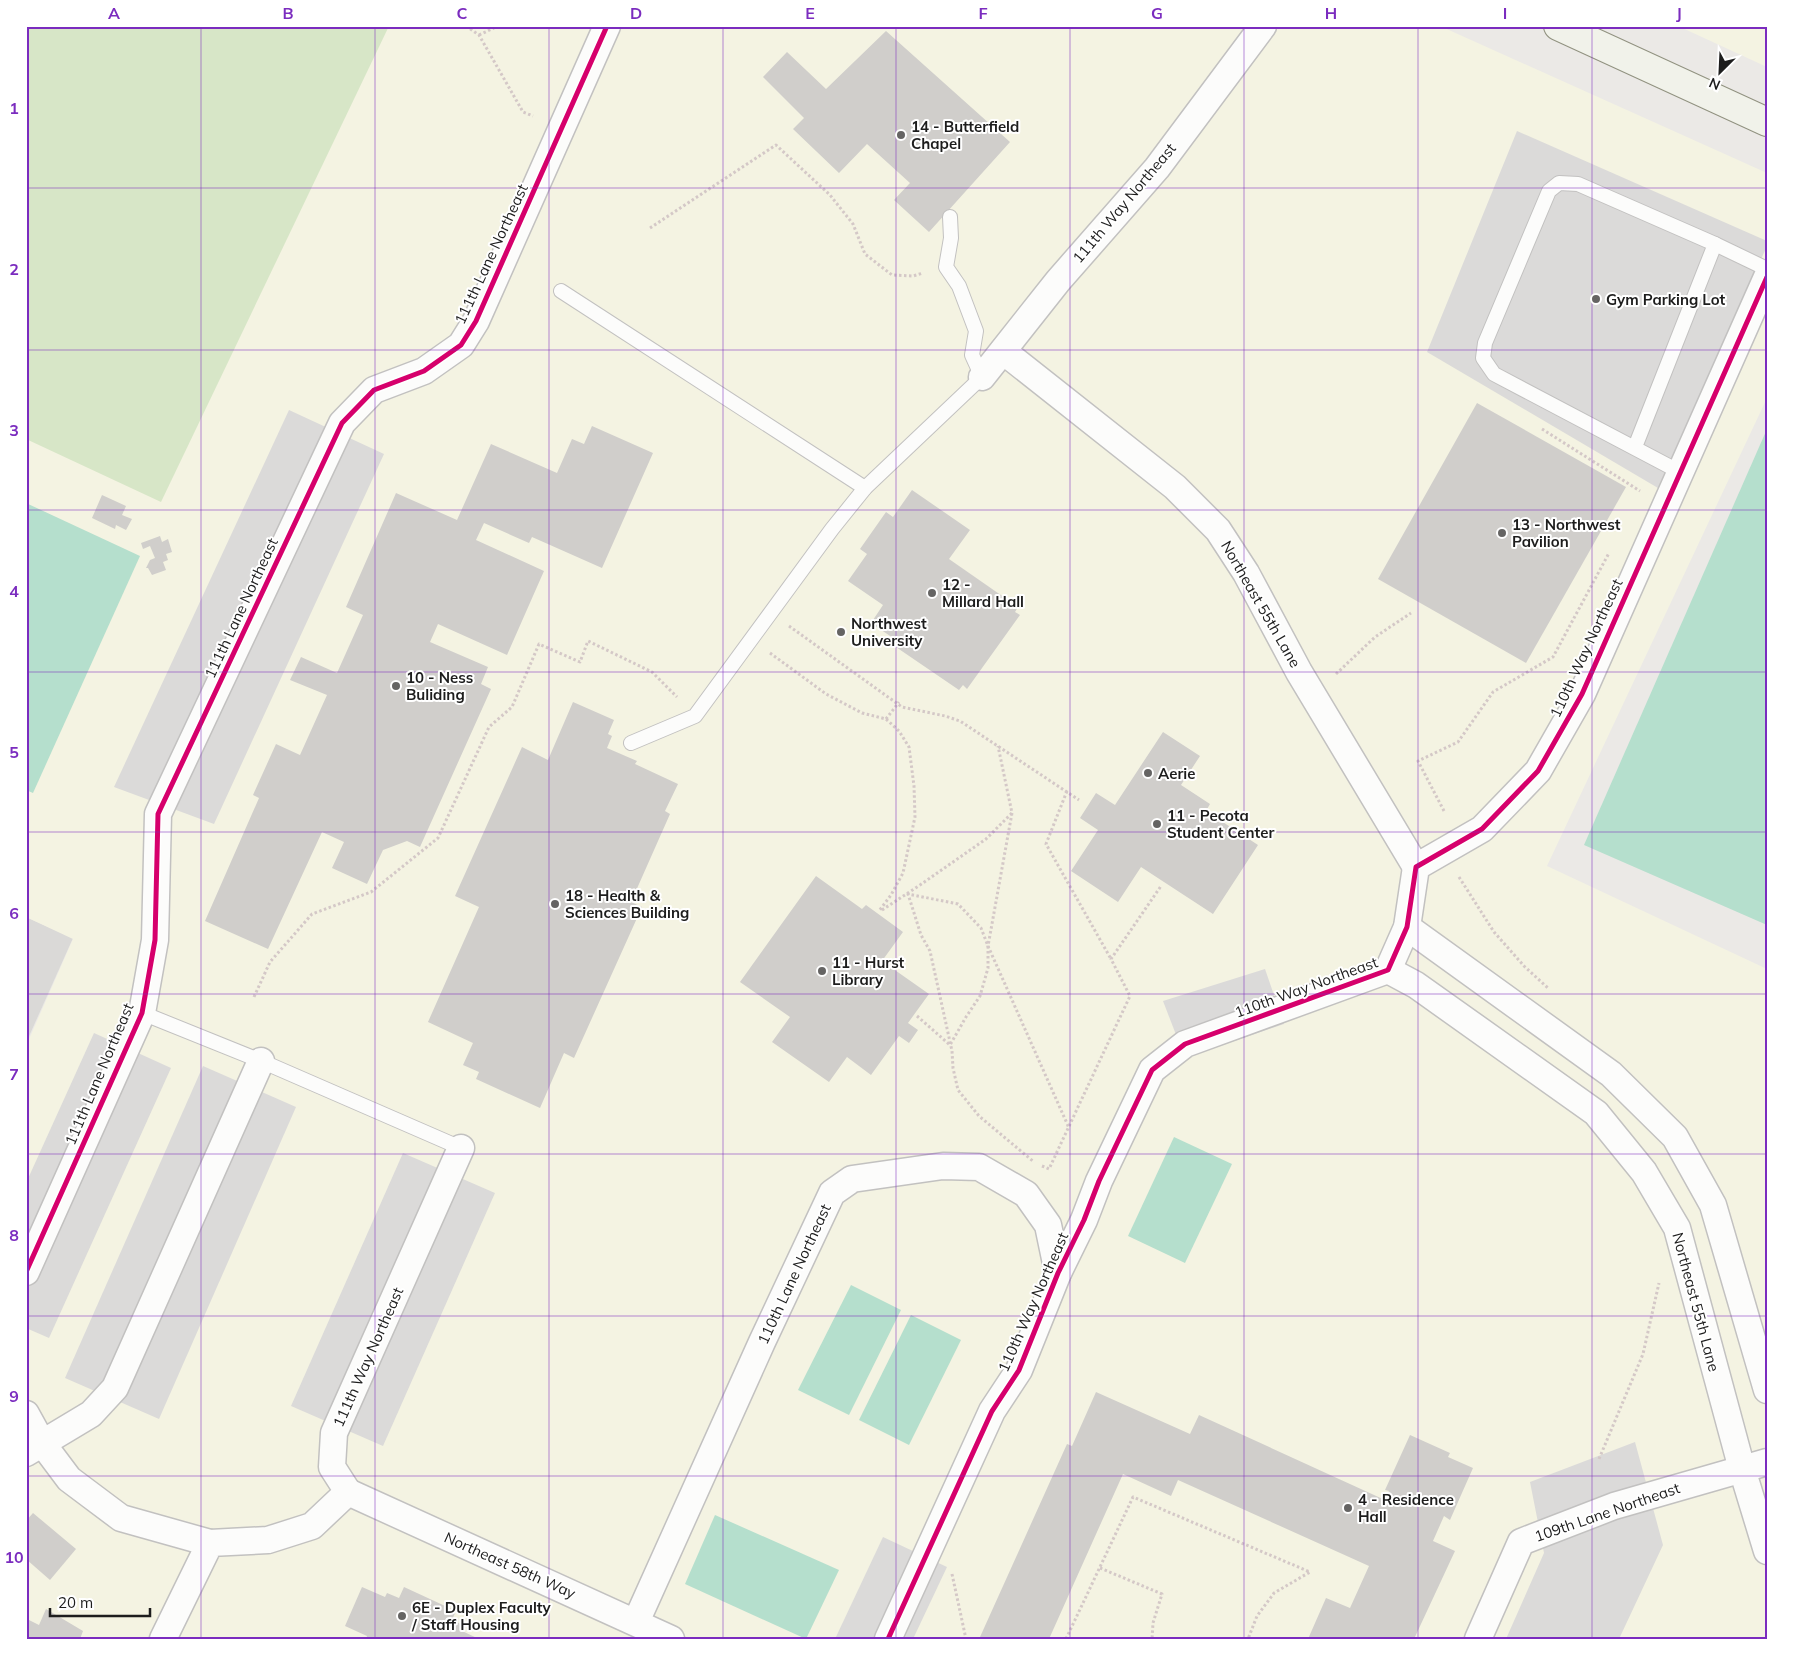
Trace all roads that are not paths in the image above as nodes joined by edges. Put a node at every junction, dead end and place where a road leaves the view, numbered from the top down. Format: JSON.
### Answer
{"nodes":[{"id":1,"x":607,"y":26,"type":"edge"},
{"id":2,"x":1263,"y":26,"type":"edge"},
{"id":3,"x":1558,"y":26,"type":"edge"},
{"id":4,"x":1767,"y":122,"type":"edge"},
{"id":5,"x":950,"y":217,"type":"dead end"},
{"id":6,"x":1715,"y":244,"type":"junction"},
{"id":7,"x":1767,"y":269,"type":"edge"},
{"id":8,"x":1767,"y":277,"type":"edge"},
{"id":9,"x":561,"y":291,"type":"dead end"},
{"id":10,"x":1003,"y":351,"type":"junction"},
{"id":11,"x":982,"y":377,"type":"junction"},
{"id":12,"x":1635,"y":447,"type":"junction"},
{"id":13,"x":1680,"y":472,"type":"junction"},
{"id":14,"x":865,"y":488,"type":"junction"},
{"id":15,"x":631,"y":743,"type":"dead end"},
{"id":16,"x":1416,"y":867,"type":"junction"},
{"id":17,"x":1408,"y":927,"type":"junction"},
{"id":18,"x":1388,"y":970,"type":"junction"},
{"id":19,"x":142,"y":1013,"type":"junction"},
{"id":20,"x":261,"y":1061,"type":"junction"},
{"id":21,"x":461,"y":1148,"type":"joint"},
{"id":22,"x":26,"y":1272,"type":"edge"},
{"id":23,"x":1058,"y":1273,"type":"junction"},
{"id":24,"x":1767,"y":1390,"type":"edge"},
{"id":25,"x":26,"y":1414,"type":"edge"},
{"id":26,"x":34,"y":1448,"type":"edge"},
{"id":27,"x":1767,"y":1462,"type":"edge"},
{"id":28,"x":1742,"y":1468,"type":"junction"},
{"id":29,"x":348,"y":1492,"type":"junction"},
{"id":30,"x":210,"y":1543,"type":"junction"},
{"id":31,"x":1767,"y":1552,"type":"edge"},
{"id":32,"x":636,"y":1622,"type":"junction"},
{"id":33,"x":162,"y":1639,"type":"edge"},
{"id":34,"x":671,"y":1639,"type":"edge"},
{"id":35,"x":888,"y":1639,"type":"edge"},
{"id":36,"x":1478,"y":1639,"type":"edge"}],
"edges":[{"from":1,"to":19,"type":"street","name":"111th Lane Northeast"},
{"from":2,"to":10,"type":"street","name":"111th Way Northeast"},
{"from":3,"to":4,"type":"street"},
{"from":5,"to":11,"type":"lane"},
{"from":6,"to":7,"type":"lane"},
{"from":6,"to":12,"type":"lane"},
{"from":6,"to":12,"type":"lane"},
{"from":8,"to":13,"type":"street","name":"110th Way Northeast"},
{"from":9,"to":14,"type":"lane"},
{"from":10,"to":11,"type":"street","name":"111th Way Northeast"},
{"from":10,"to":16,"type":"street","name":"Northeast 55th Lane"},
{"from":11,"to":14,"type":"lane"},
{"from":12,"to":13,"type":"lane"},
{"from":13,"to":16,"type":"street","name":"110th Way Northeast"},
{"from":14,"to":15,"type":"lane"},
{"from":16,"to":17,"type":"street","name":"110th Way Northeast"},
{"from":17,"to":18,"type":"street","name":"110th Way Northeast"},
{"from":17,"to":24,"type":"street"},
{"from":18,"to":23,"type":"street","name":"110th Way Northeast"},
{"from":18,"to":28,"type":"street","name":"Northeast 55th Lane"},
{"from":19,"to":20,"type":"lane"},
{"from":19,"to":22,"type":"street","name":"111th Lane Northeast"},
{"from":20,"to":21,"type":"lane"},
{"from":20,"to":26,"type":"street"},
{"from":21,"to":29,"type":"street","name":"111th Way Northeast"},
{"from":23,"to":32,"type":"street","name":"110th Lane Northeast"},
{"from":23,"to":35,"type":"street","name":"110th Way Northeast"},
{"from":25,"to":26,"type":"street"},
{"from":26,"to":30,"type":"street"},
{"from":27,"to":28,"type":"street","name":"109th Lane Northeast"},
{"from":28,"to":31,"type":"street","name":"Northeast 55th Lane"},
{"from":28,"to":36,"type":"street","name":"109th Lane Northeast"},
{"from":29,"to":30,"type":"street"},
{"from":29,"to":32,"type":"street","name":"Northeast 58th Way"},
{"from":30,"to":33,"type":"street"},
{"from":32,"to":34,"type":"street","name":"Northeast 58th Way"}]}
